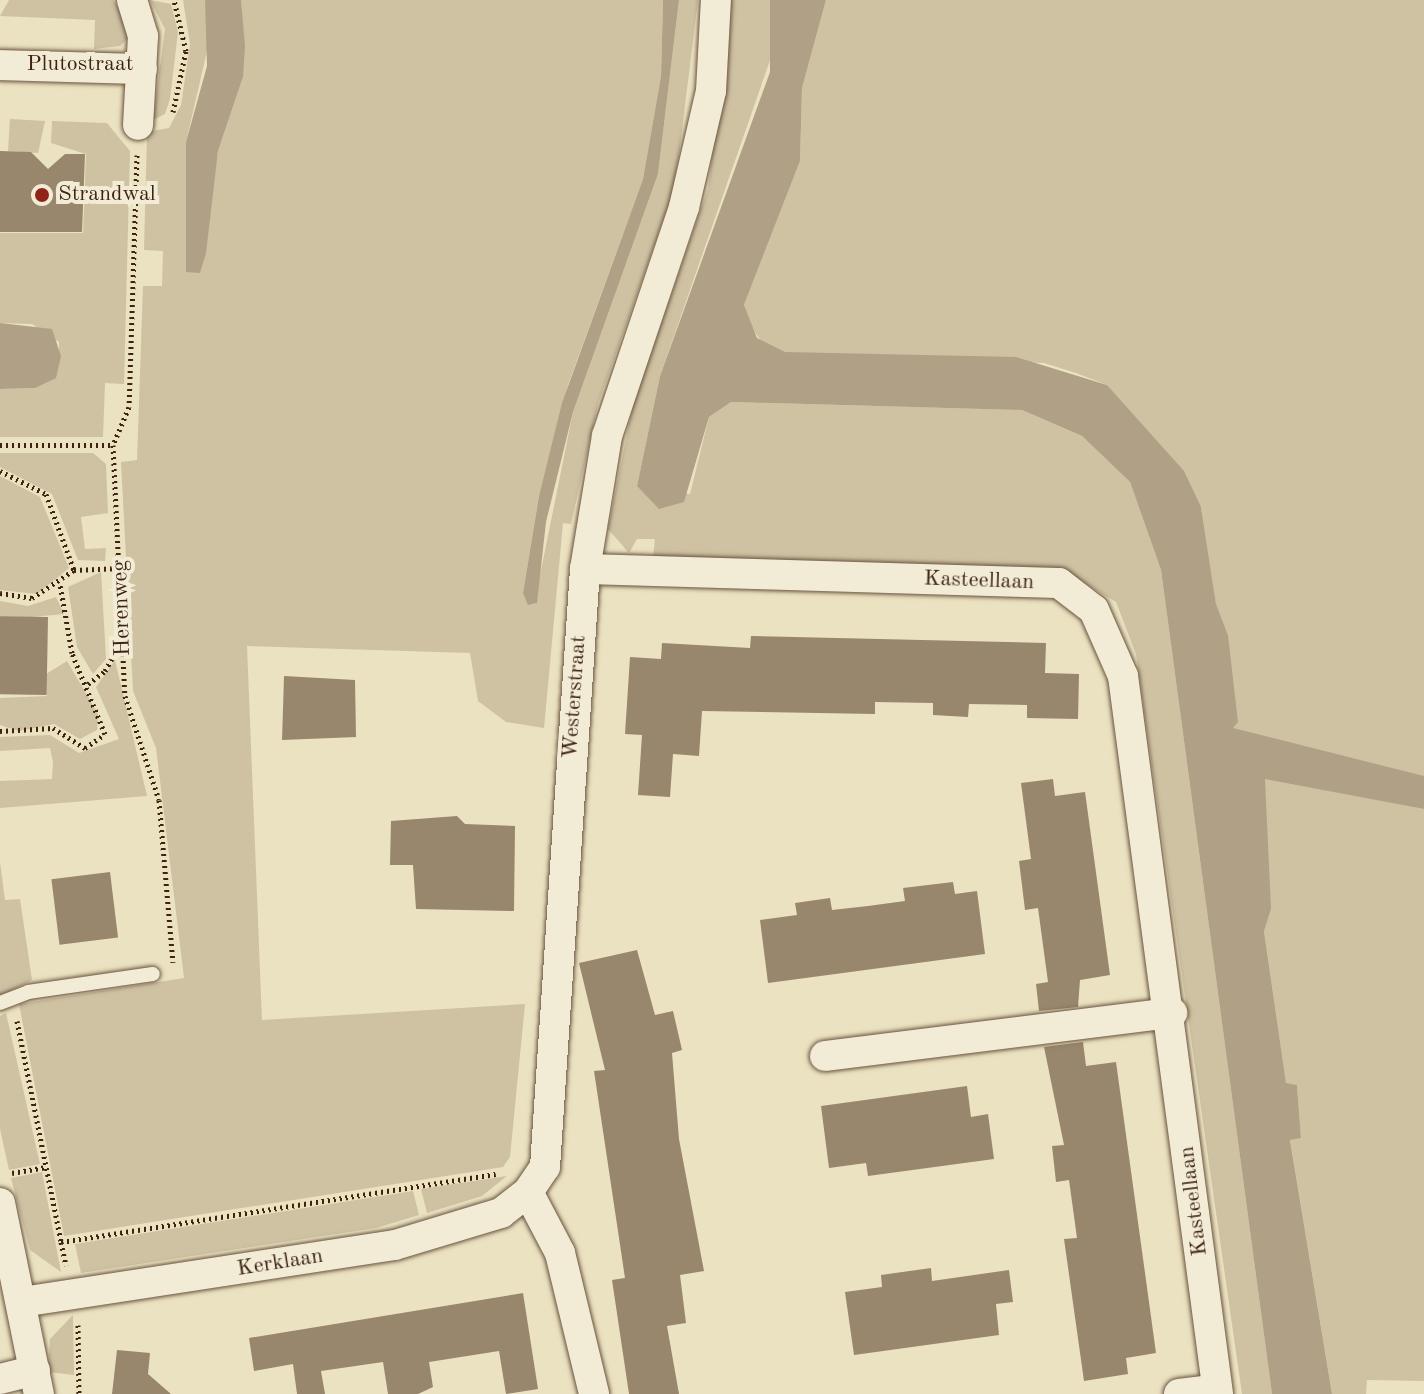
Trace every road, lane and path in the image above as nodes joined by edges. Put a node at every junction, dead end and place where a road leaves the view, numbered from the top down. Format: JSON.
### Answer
{"nodes":[{"id":1,"x":132,"y":0,"type":"edge"},
{"id":2,"x":716,"y":0,"type":"edge"},
{"id":3,"x":0,"y":65,"type":"edge"},
{"id":4,"x":142,"y":69,"type":"junction"},
{"id":5,"x":138,"y":125,"type":"joint"},
{"id":6,"x":0,"y":445,"type":"edge"},
{"id":7,"x":113,"y":445,"type":"junction"},
{"id":8,"x":0,"y":471,"type":"edge"},
{"id":9,"x":121,"y":568,"type":"junction"},
{"id":10,"x":585,"y":569,"type":"junction"},
{"id":11,"x":74,"y":570,"type":"junction"},
{"id":12,"x":60,"y":584,"type":"junction"},
{"id":13,"x":0,"y":593,"type":"edge"},
{"id":14,"x":123,"y":638,"type":"junction"},
{"id":15,"x":88,"y":684,"type":"junction"},
{"id":16,"x":0,"y":731,"type":"edge"},
{"id":17,"x":153,"y":974,"type":"joint"},
{"id":18,"x":6,"y":1001,"type":"edge"},
{"id":19,"x":1172,"y":1013,"type":"junction"},
{"id":20,"x":825,"y":1056,"type":"dead end"},
{"id":21,"x":46,"y":1167,"type":"junction"},
{"id":22,"x":545,"y":1167,"type":"junction"},
{"id":23,"x":0,"y":1176,"type":"edge"},
{"id":24,"x":528,"y":1192,"type":"junction"},
{"id":25,"x":0,"y":1203,"type":"edge"},
{"id":26,"x":22,"y":1302,"type":"junction"},
{"id":27,"x":0,"y":1379,"type":"edge"},
{"id":28,"x":37,"y":1382,"type":"edge"},
{"id":29,"x":1217,"y":1392,"type":"edge"},
{"id":30,"x":594,"y":1394,"type":"edge"},
{"id":31,"x":1179,"y":1394,"type":"edge"}],
"edges":[{"from":1,"to":4,"type":"street","name":"Plutostraat"},
{"from":2,"to":10,"type":"street","name":"Westerstraat"},
{"from":3,"to":4,"type":"street","name":"Plutostraat"},
{"from":4,"to":5,"type":"street"},
{"from":5,"to":7,"type":"path","name":"Herenweg"},
{"from":6,"to":7,"type":"path"},
{"from":7,"to":9,"type":"path","name":"Herenweg"},
{"from":8,"to":11,"type":"path"},
{"from":9,"to":11,"type":"path"},
{"from":9,"to":14,"type":"path","name":"Herenweg"},
{"from":10,"to":19,"type":"street","name":"Kasteellaan"},
{"from":10,"to":22,"type":"street","name":"Westerstraat"},
{"from":11,"to":12,"type":"path"},
{"from":12,"to":13,"type":"path"},
{"from":12,"to":15,"type":"path"},
{"from":14,"to":15,"type":"path"},
{"from":14,"to":17,"type":"path","name":"Herenweg"},
{"from":15,"to":16,"type":"path"},
{"from":17,"to":18,"type":"lane"},
{"from":18,"to":21,"type":"path"},
{"from":19,"to":20,"type":"street"},
{"from":19,"to":29,"type":"street","name":"Kasteellaan"},
{"from":21,"to":22,"type":"path"},
{"from":21,"to":23,"type":"path"},
{"from":22,"to":24,"type":"street"},
{"from":24,"to":26,"type":"street","name":"Kerklaan"},
{"from":24,"to":30,"type":"street"},
{"from":25,"to":26,"type":"street"},
{"from":26,"to":28,"type":"street"},
{"from":27,"to":28,"type":"street"},
{"from":29,"to":31,"type":"street","name":"Kasteellaan"}]}
